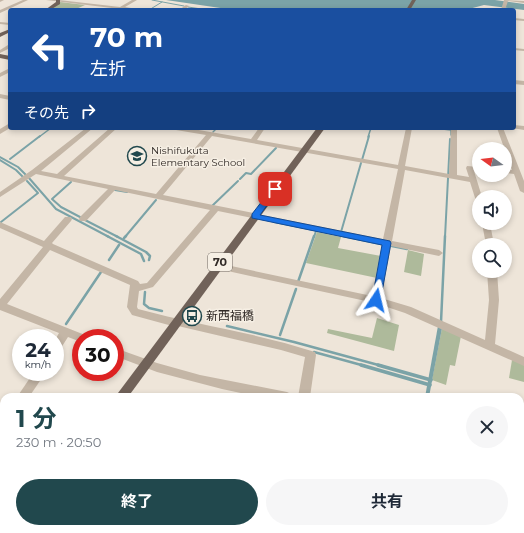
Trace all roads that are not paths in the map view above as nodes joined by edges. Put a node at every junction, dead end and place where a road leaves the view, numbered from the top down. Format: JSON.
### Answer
{"nodes":[{"id":1,"x":26,"y":0,"type":"edge"},
{"id":2,"x":48,"y":0,"type":"edge"},
{"id":3,"x":98,"y":0,"type":"edge"},
{"id":4,"x":134,"y":0,"type":"edge"},
{"id":5,"x":506,"y":0,"type":"edge"},
{"id":6,"x":60,"y":1,"type":"edge"},
{"id":7,"x":524,"y":2,"type":"edge"},
{"id":8,"x":88,"y":4,"type":"junction"},
{"id":9,"x":187,"y":6,"type":"dead end"},
{"id":10,"x":80,"y":7,"type":"dead end"},
{"id":11,"x":9,"y":8,"type":"edge"},
{"id":12,"x":50,"y":8,"type":"edge"},
{"id":13,"x":113,"y":8,"type":"edge"},
{"id":14,"x":121,"y":8,"type":"edge"},
{"id":15,"x":184,"y":8,"type":"edge"},
{"id":16,"x":88,"y":130,"type":"edge"},
{"id":17,"x":112,"y":130,"type":"edge"},
{"id":18,"x":187,"y":130,"type":"edge"},
{"id":19,"x":261,"y":130,"type":"edge"},
{"id":20,"x":319,"y":130,"type":"edge"},
{"id":21,"x":409,"y":130,"type":"edge"},
{"id":22,"x":454,"y":130,"type":"edge"},
{"id":23,"x":501,"y":130,"type":"edge"},
{"id":24,"x":210,"y":134,"type":"junction"},
{"id":25,"x":252,"y":142,"type":"junction"},
{"id":26,"x":303,"y":151,"type":"junction"},
{"id":27,"x":402,"y":168,"type":"junction"},
{"id":28,"x":35,"y":172,"type":"junction"},
{"id":29,"x":512,"y":172,"type":"edge"},
{"id":30,"x":516,"y":172,"type":"junction"},
{"id":31,"x":450,"y":176,"type":"junction"},
{"id":32,"x":58,"y":177,"type":"junction"},
{"id":33,"x":472,"y":180,"type":"edge"},
{"id":34,"x":113,"y":188,"type":"junction"},
{"id":35,"x":523,"y":188,"type":"edge"},
{"id":36,"x":0,"y":195,"type":"edge"},
{"id":37,"x":157,"y":197,"type":"junction"},
{"id":38,"x":216,"y":208,"type":"junction"},
{"id":39,"x":255,"y":216,"type":"junction"},
{"id":40,"x":68,"y":219,"type":"dead end"},
{"id":41,"x":83,"y":219,"type":"dead end"},
{"id":42,"x":0,"y":225,"type":"edge"},
{"id":43,"x":387,"y":243,"type":"junction"},
{"id":44,"x":47,"y":244,"type":"junction"},
{"id":45,"x":439,"y":253,"type":"dead end"},
{"id":46,"x":217,"y":266,"type":"junction"},
{"id":47,"x":492,"y":278,"type":"edge"},
{"id":48,"x":134,"y":289,"type":"junction"},
{"id":49,"x":376,"y":300,"type":"junction"},
{"id":50,"x":0,"y":305,"type":"edge"},
{"id":51,"x":177,"y":322,"type":"junction"},
{"id":52,"x":66,"y":332,"type":"junction"},
{"id":53,"x":72,"y":334,"type":"edge"},
{"id":54,"x":64,"y":335,"type":"edge"},
{"id":55,"x":489,"y":347,"type":"junction"},
{"id":56,"x":124,"y":356,"type":"edge"},
{"id":57,"x":524,"y":362,"type":"edge"},
{"id":58,"x":145,"y":365,"type":"junction"},
{"id":59,"x":34,"y":381,"type":"edge"},
{"id":60,"x":26,"y":393,"type":"edge"},
{"id":61,"x":124,"y":393,"type":"edge"},
{"id":62,"x":261,"y":393,"type":"edge"},
{"id":63,"x":305,"y":393,"type":"edge"}],
"edges":[{"from":1,"to":11,"type":"street"},
{"from":2,"to":6,"type":"street"},
{"from":3,"to":8,"type":"street"},
{"from":4,"to":14,"type":"street"},
{"from":5,"to":7,"type":"street"},
{"from":6,"to":8,"type":"street"},
{"from":6,"to":12,"type":"main road"},
{"from":8,"to":10,"type":"street"},
{"from":8,"to":13,"type":"street"},
{"from":9,"to":15,"type":"street"},
{"from":16,"to":28,"type":"street"},
{"from":17,"to":32,"type":"street"},
{"from":18,"to":24,"type":"street"},
{"from":19,"to":25,"type":"street"},
{"from":20,"to":26,"type":"main road","number":"70"},
{"from":21,"to":27,"type":"street"},
{"from":22,"to":31,"type":"street"},
{"from":23,"to":30,"type":"street"},
{"from":24,"to":25,"type":"street"},
{"from":24,"to":37,"type":"street"},
{"from":25,"to":26,"type":"street"},
{"from":26,"to":27,"type":"street"},
{"from":26,"to":39,"type":"main road","number":"70"},
{"from":27,"to":31,"type":"street"},
{"from":27,"to":43,"type":"street"},
{"from":28,"to":32,"type":"street"},
{"from":28,"to":36,"type":"street"},
{"from":29,"to":30,"type":"street"},
{"from":30,"to":35,"type":"street"},
{"from":31,"to":33,"type":"street"},
{"from":32,"to":34,"type":"street"},
{"from":34,"to":37,"type":"street"},
{"from":34,"to":41,"type":"street"},
{"from":37,"to":38,"type":"street"},
{"from":38,"to":39,"type":"street"},
{"from":38,"to":48,"type":"street"},
{"from":39,"to":43,"type":"street"},
{"from":39,"to":46,"type":"main road","number":"70"},
{"from":40,"to":44,"type":"street"},
{"from":42,"to":44,"type":"street"},
{"from":43,"to":45,"type":"street"},
{"from":43,"to":49,"type":"street"},
{"from":44,"to":48,"type":"street"},
{"from":44,"to":50,"type":"street"},
{"from":46,"to":49,"type":"street"},
{"from":46,"to":51,"type":"main road","number":"70"},
{"from":47,"to":55,"type":"street"},
{"from":48,"to":51,"type":"street"},
{"from":49,"to":55,"type":"street"},
{"from":50,"to":52,"type":"street"},
{"from":51,"to":58,"type":"main road","number":"70"},
{"from":51,"to":63,"type":"street"},
{"from":52,"to":53,"type":"street"},
{"from":52,"to":54,"type":"street"},
{"from":55,"to":57,"type":"street"},
{"from":56,"to":58,"type":"street"},
{"from":58,"to":61,"type":"main road","number":"70"},
{"from":58,"to":62,"type":"street"},
{"from":59,"to":60,"type":"street"}]}
